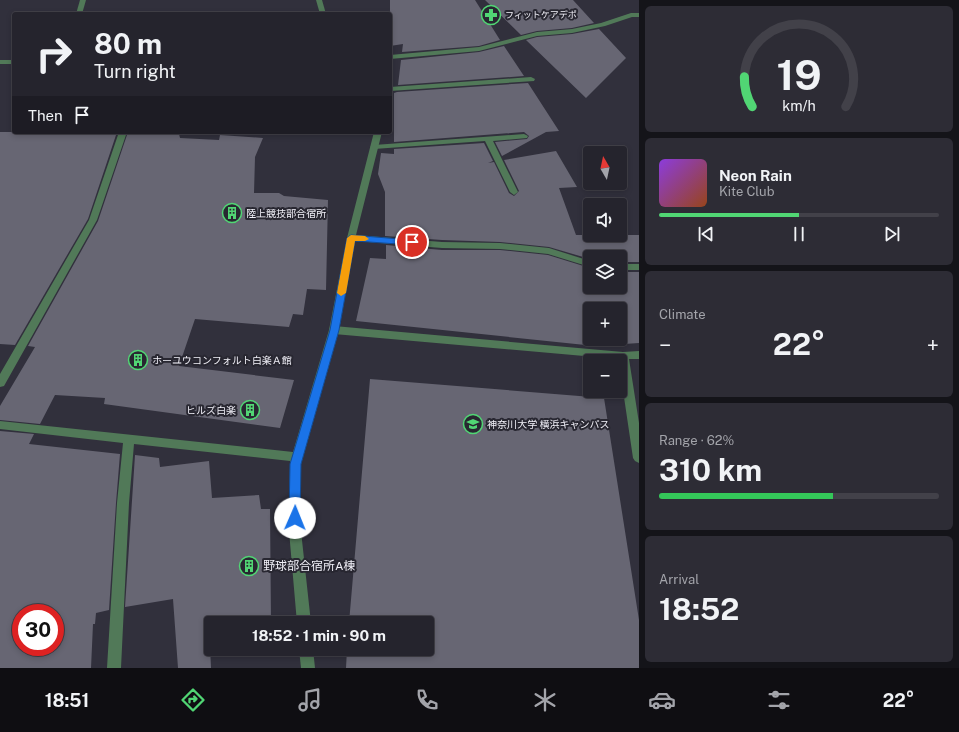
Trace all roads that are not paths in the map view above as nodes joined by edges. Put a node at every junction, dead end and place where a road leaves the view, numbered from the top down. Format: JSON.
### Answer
{"nodes":[{"id":1,"x":83,"y":0,"type":"edge"},
{"id":2,"x":319,"y":0,"type":"edge"},
{"id":3,"x":80,"y":12,"type":"edge"},
{"id":4,"x":322,"y":12,"type":"edge"},
{"id":5,"x":639,"y":15,"type":"edge"},
{"id":6,"x":392,"y":57,"type":"edge"},
{"id":7,"x":0,"y":62,"type":"edge"},
{"id":8,"x":12,"y":62,"type":"edge"},
{"id":9,"x":531,"y":79,"type":"dead end"},
{"id":10,"x":392,"y":89,"type":"edge"},
{"id":11,"x":122,"y":134,"type":"edge"},
{"id":12,"x":377,"y":134,"type":"edge"},
{"id":13,"x":524,"y":136,"type":"dead end"},
{"id":14,"x":488,"y":139,"type":"junction"},
{"id":15,"x":374,"y":147,"type":"junction"},
{"id":16,"x":514,"y":192,"type":"dead end"},
{"id":17,"x":351,"y":238,"type":"junction"},
{"id":18,"x":583,"y":262,"type":"edge"},
{"id":19,"x":627,"y":267,"type":"edge"},
{"id":20,"x":639,"y":267,"type":"edge"},
{"id":21,"x":334,"y":330,"type":"junction"},
{"id":22,"x":601,"y":354,"type":"edge"},
{"id":23,"x":639,"y":355,"type":"edge"},
{"id":24,"x":627,"y":356,"type":"edge"},
{"id":25,"x":627,"y":382,"type":"edge"},
{"id":26,"x":0,"y":383,"type":"edge"},
{"id":27,"x":0,"y":425,"type":"edge"},
{"id":28,"x":129,"y":439,"type":"junction"},
{"id":29,"x":297,"y":457,"type":"junction"},
{"id":30,"x":639,"y":458,"type":"edge"},
{"id":31,"x":303,"y":616,"type":"edge"},
{"id":32,"x":307,"y":656,"type":"edge"},
{"id":33,"x":114,"y":668,"type":"edge"},
{"id":34,"x":308,"y":668,"type":"edge"}],
"edges":[{"from":1,"to":3,"type":"street"},
{"from":2,"to":4,"type":"street"},
{"from":5,"to":6,"type":"street"},
{"from":7,"to":8,"type":"street"},
{"from":9,"to":10,"type":"street"},
{"from":11,"to":26,"type":"street"},
{"from":12,"to":15,"type":"street"},
{"from":13,"to":14,"type":"street"},
{"from":14,"to":15,"type":"street"},
{"from":14,"to":16,"type":"street"},
{"from":15,"to":17,"type":"street"},
{"from":17,"to":18,"type":"street"},
{"from":17,"to":21,"type":"street"},
{"from":19,"to":20,"type":"street"},
{"from":21,"to":22,"type":"street"},
{"from":21,"to":29,"type":"street"},
{"from":23,"to":24,"type":"street"},
{"from":25,"to":30,"type":"street"},
{"from":27,"to":28,"type":"street"},
{"from":28,"to":29,"type":"street"},
{"from":28,"to":33,"type":"street"},
{"from":29,"to":31,"type":"street"},
{"from":32,"to":34,"type":"street"}]}
